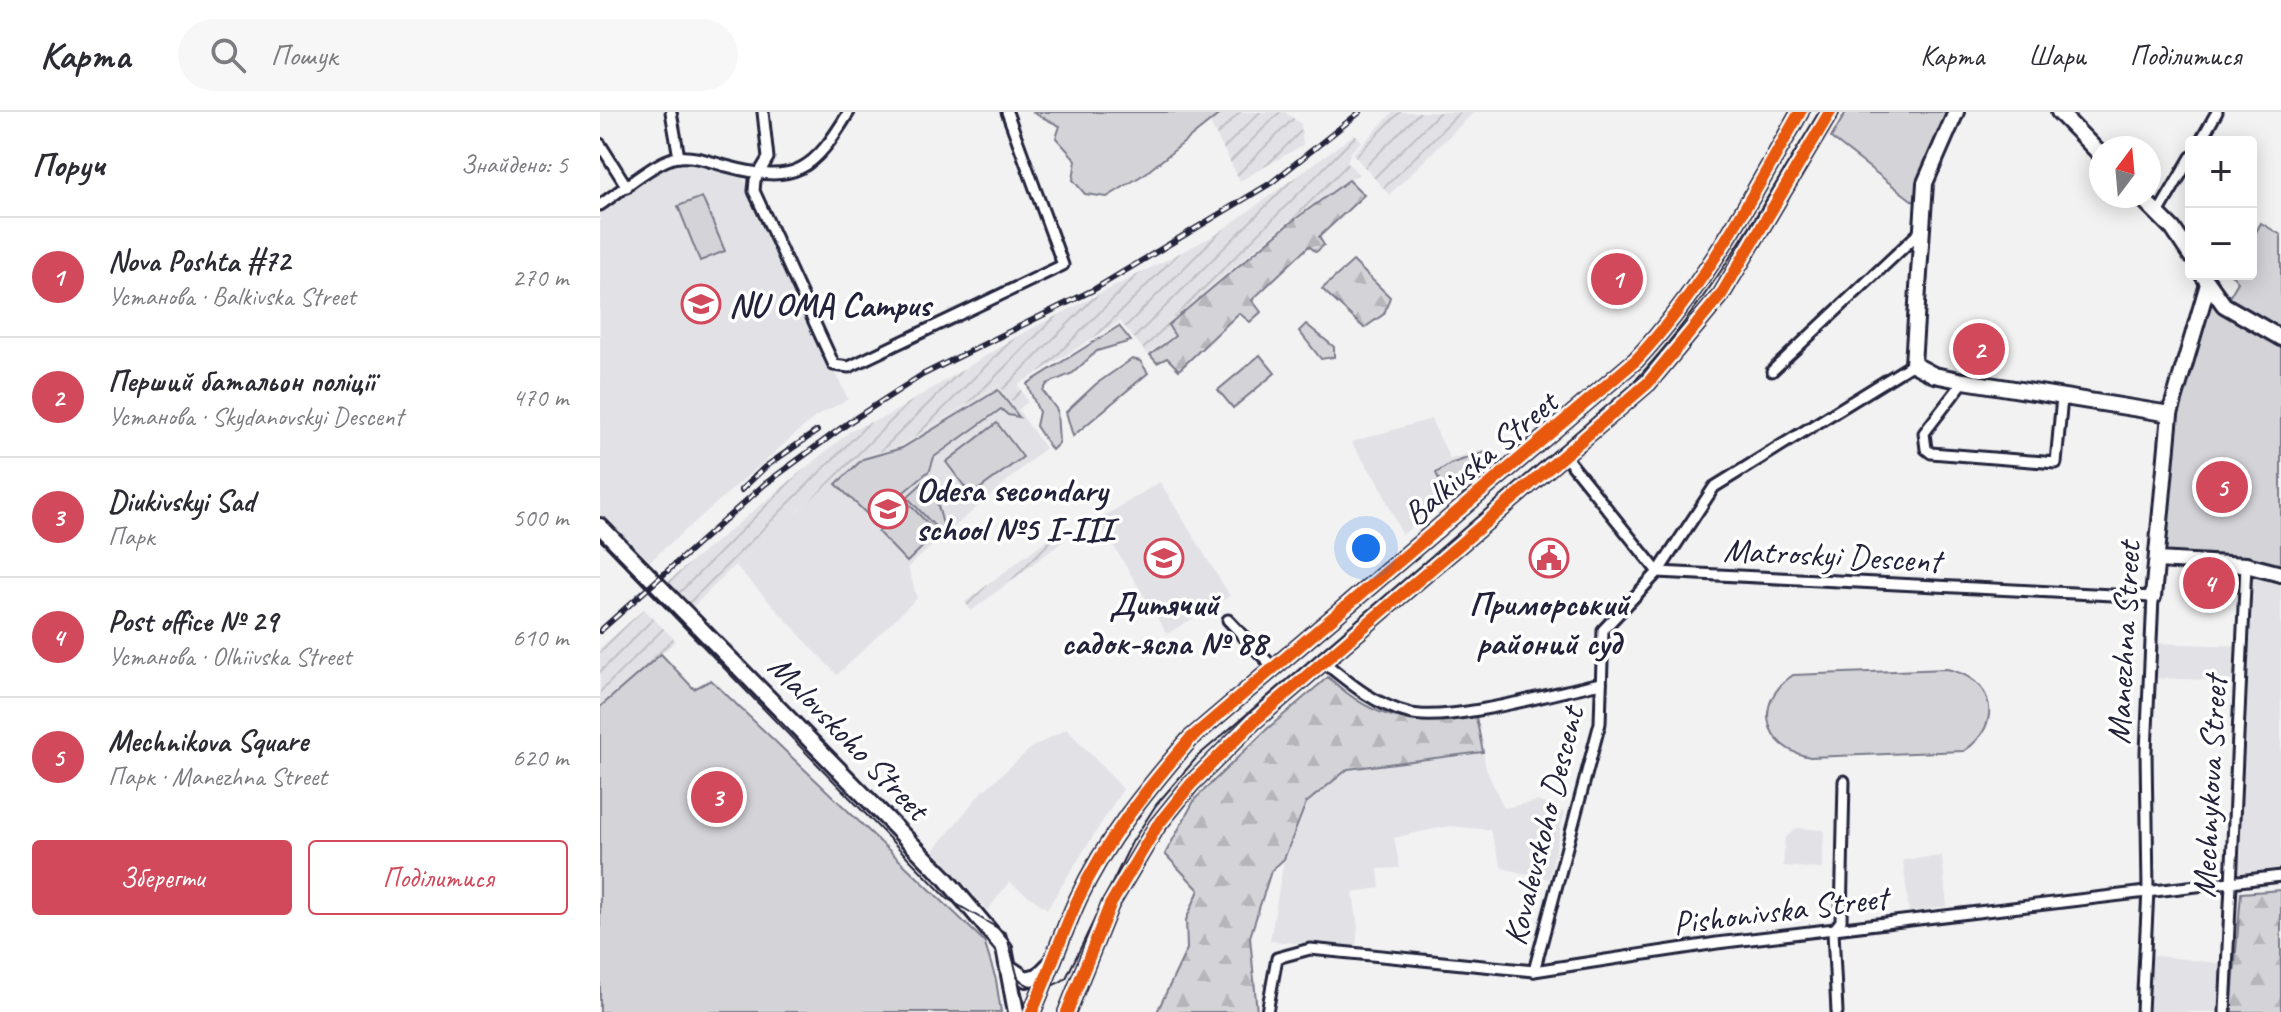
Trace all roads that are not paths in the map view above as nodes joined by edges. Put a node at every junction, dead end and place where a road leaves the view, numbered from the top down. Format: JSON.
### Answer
{"nodes":[{"id":1,"x":662,"y":112,"type":"edge"},
{"id":2,"x":671,"y":112,"type":"edge"},
{"id":3,"x":763,"y":112,"type":"edge"},
{"id":4,"x":849,"y":112,"type":"edge"},
{"id":5,"x":1007,"y":112,"type":"edge"},
{"id":6,"x":1800,"y":112,"type":"edge"},
{"id":7,"x":1830,"y":112,"type":"edge"},
{"id":8,"x":1956,"y":112,"type":"edge"},
{"id":9,"x":2059,"y":112,"type":"edge"},
{"id":10,"x":2217,"y":112,"type":"edge"},
{"id":11,"x":674,"y":132,"type":"junction"},
{"id":12,"x":2203,"y":136,"type":"edge"},
{"id":13,"x":2089,"y":143,"type":"edge"},
{"id":14,"x":600,"y":144,"type":"edge"},
{"id":15,"x":679,"y":157,"type":"junction"},
{"id":16,"x":2185,"y":167,"type":"edge"},
{"id":17,"x":759,"y":175,"type":"junction"},
{"id":18,"x":627,"y":187,"type":"junction"},
{"id":19,"x":600,"y":205,"type":"edge"},
{"id":20,"x":2151,"y":208,"type":"edge"},
{"id":21,"x":2157,"y":215,"type":"junction"},
{"id":22,"x":1922,"y":230,"type":"junction"},
{"id":23,"x":2185,"y":247,"type":"edge"},
{"id":24,"x":2205,"y":280,"type":"edge"},
{"id":25,"x":2206,"y":280,"type":"edge"},
{"id":26,"x":2281,"y":338,"type":"edge"},
{"id":27,"x":1913,"y":364,"type":"junction"},
{"id":28,"x":1772,"y":371,"type":"dead end"},
{"id":29,"x":1964,"y":381,"type":"junction"},
{"id":30,"x":2062,"y":397,"type":"junction"},
{"id":31,"x":2170,"y":414,"type":"junction"},
{"id":32,"x":1564,"y":455,"type":"junction"},
{"id":33,"x":600,"y":526,"type":"edge"},
{"id":34,"x":2157,"y":560,"type":"junction"},
{"id":35,"x":2246,"y":565,"type":"junction"},
{"id":36,"x":1658,"y":572,"type":"junction"},
{"id":37,"x":2281,"y":574,"type":"edge"},
{"id":38,"x":2153,"y":597,"type":"junction"},
{"id":39,"x":1228,"y":620,"type":"dead end"},
{"id":40,"x":1325,"y":663,"type":"junction"},
{"id":41,"x":1272,"y":666,"type":"junction"},
{"id":42,"x":1601,"y":683,"type":"junction"},
{"id":43,"x":1844,"y":781,"type":"dead end"},
{"id":44,"x":2281,"y":876,"type":"edge"},
{"id":45,"x":2231,"y":881,"type":"junction"},
{"id":46,"x":2148,"y":890,"type":"junction"},
{"id":47,"x":1833,"y":931,"type":"junction"},
{"id":48,"x":1053,"y":961,"type":"junction"},
{"id":49,"x":1008,"y":967,"type":"junction"},
{"id":50,"x":1534,"y":971,"type":"junction"},
{"id":51,"x":1016,"y":1012,"type":"edge"},
{"id":52,"x":1032,"y":1012,"type":"edge"},
{"id":53,"x":1067,"y":1012,"type":"edge"},
{"id":54,"x":1267,"y":1012,"type":"edge"},
{"id":55,"x":1837,"y":1012,"type":"edge"},
{"id":56,"x":2142,"y":1012,"type":"edge"},
{"id":57,"x":2225,"y":1012,"type":"edge"}],
"edges":[{"from":1,"to":11,"type":"street"},
{"from":2,"to":11,"type":"street"},
{"from":3,"to":17,"type":"street"},
{"from":4,"to":17,"type":"street"},
{"from":5,"to":17,"type":"street"},
{"from":6,"to":41,"type":"main road","name":"Balkivska Street"},
{"from":7,"to":32,"type":"main road","name":"Balkivska Street"},
{"from":8,"to":22,"type":"main road"},
{"from":9,"to":13,"type":"main road"},
{"from":10,"to":12,"type":"street"},
{"from":11,"to":15,"type":"street"},
{"from":14,"to":18,"type":"street"},
{"from":15,"to":17,"type":"street"},
{"from":15,"to":18,"type":"street"},
{"from":16,"to":21,"type":"street"},
{"from":18,"to":19,"type":"street"},
{"from":20,"to":21,"type":"main road"},
{"from":21,"to":23,"type":"main road"},
{"from":22,"to":27,"type":"main road"},
{"from":22,"to":28,"type":"street"},
{"from":24,"to":31,"type":"main road","name":"Manezhna Street"},
{"from":25,"to":26,"type":"main road"},
{"from":27,"to":29,"type":"main road"},
{"from":27,"to":36,"type":"street","name":"Kovalevskoho Descent"},
{"from":29,"to":30,"type":"main road"},
{"from":29,"to":30,"type":"street"},
{"from":30,"to":31,"type":"main road"},
{"from":31,"to":34,"type":"main road","name":"Manezhna Street"},
{"from":32,"to":36,"type":"street"},
{"from":32,"to":40,"type":"main road","name":"Balkivska Street"},
{"from":33,"to":49,"type":"main road","name":"Malovskoho Street"},
{"from":34,"to":35,"type":"main road"},
{"from":34,"to":38,"type":"main road","name":"Manezhna Street"},
{"from":35,"to":37,"type":"main road"},
{"from":35,"to":45,"type":"street","name":"Mechnykova Street"},
{"from":36,"to":38,"type":"street","name":"Matroskyi Descent"},
{"from":36,"to":42,"type":"street","name":"Kovalevskoho Descent"},
{"from":38,"to":46,"type":"street","name":"Manezhna Street"},
{"from":39,"to":41,"type":"street"},
{"from":40,"to":42,"type":"street"},
{"from":40,"to":53,"type":"main road","name":"Balkivska Street"},
{"from":41,"to":48,"type":"main road","name":"Balkivska Street"},
{"from":42,"to":50,"type":"street","name":"Kovalevskoho Descent"},
{"from":43,"to":47,"type":"street"},
{"from":44,"to":45,"type":"street","name":"Pishonivska Street"},
{"from":45,"to":46,"type":"street","name":"Pishonivska Street"},
{"from":45,"to":57,"type":"street","name":"Mechnykova Street"},
{"from":46,"to":47,"type":"street","name":"Pishonivska Street"},
{"from":46,"to":56,"type":"street","name":"Manezhna Street"},
{"from":47,"to":50,"type":"street","name":"Pishonivska Street"},
{"from":47,"to":55,"type":"street"},
{"from":48,"to":49,"type":"main road"},
{"from":48,"to":52,"type":"main road","name":"Balkivska Street"},
{"from":49,"to":51,"type":"main road","name":"Malovskoho Street"},
{"from":50,"to":54,"type":"street","name":"Pishonivska Street"}]}
